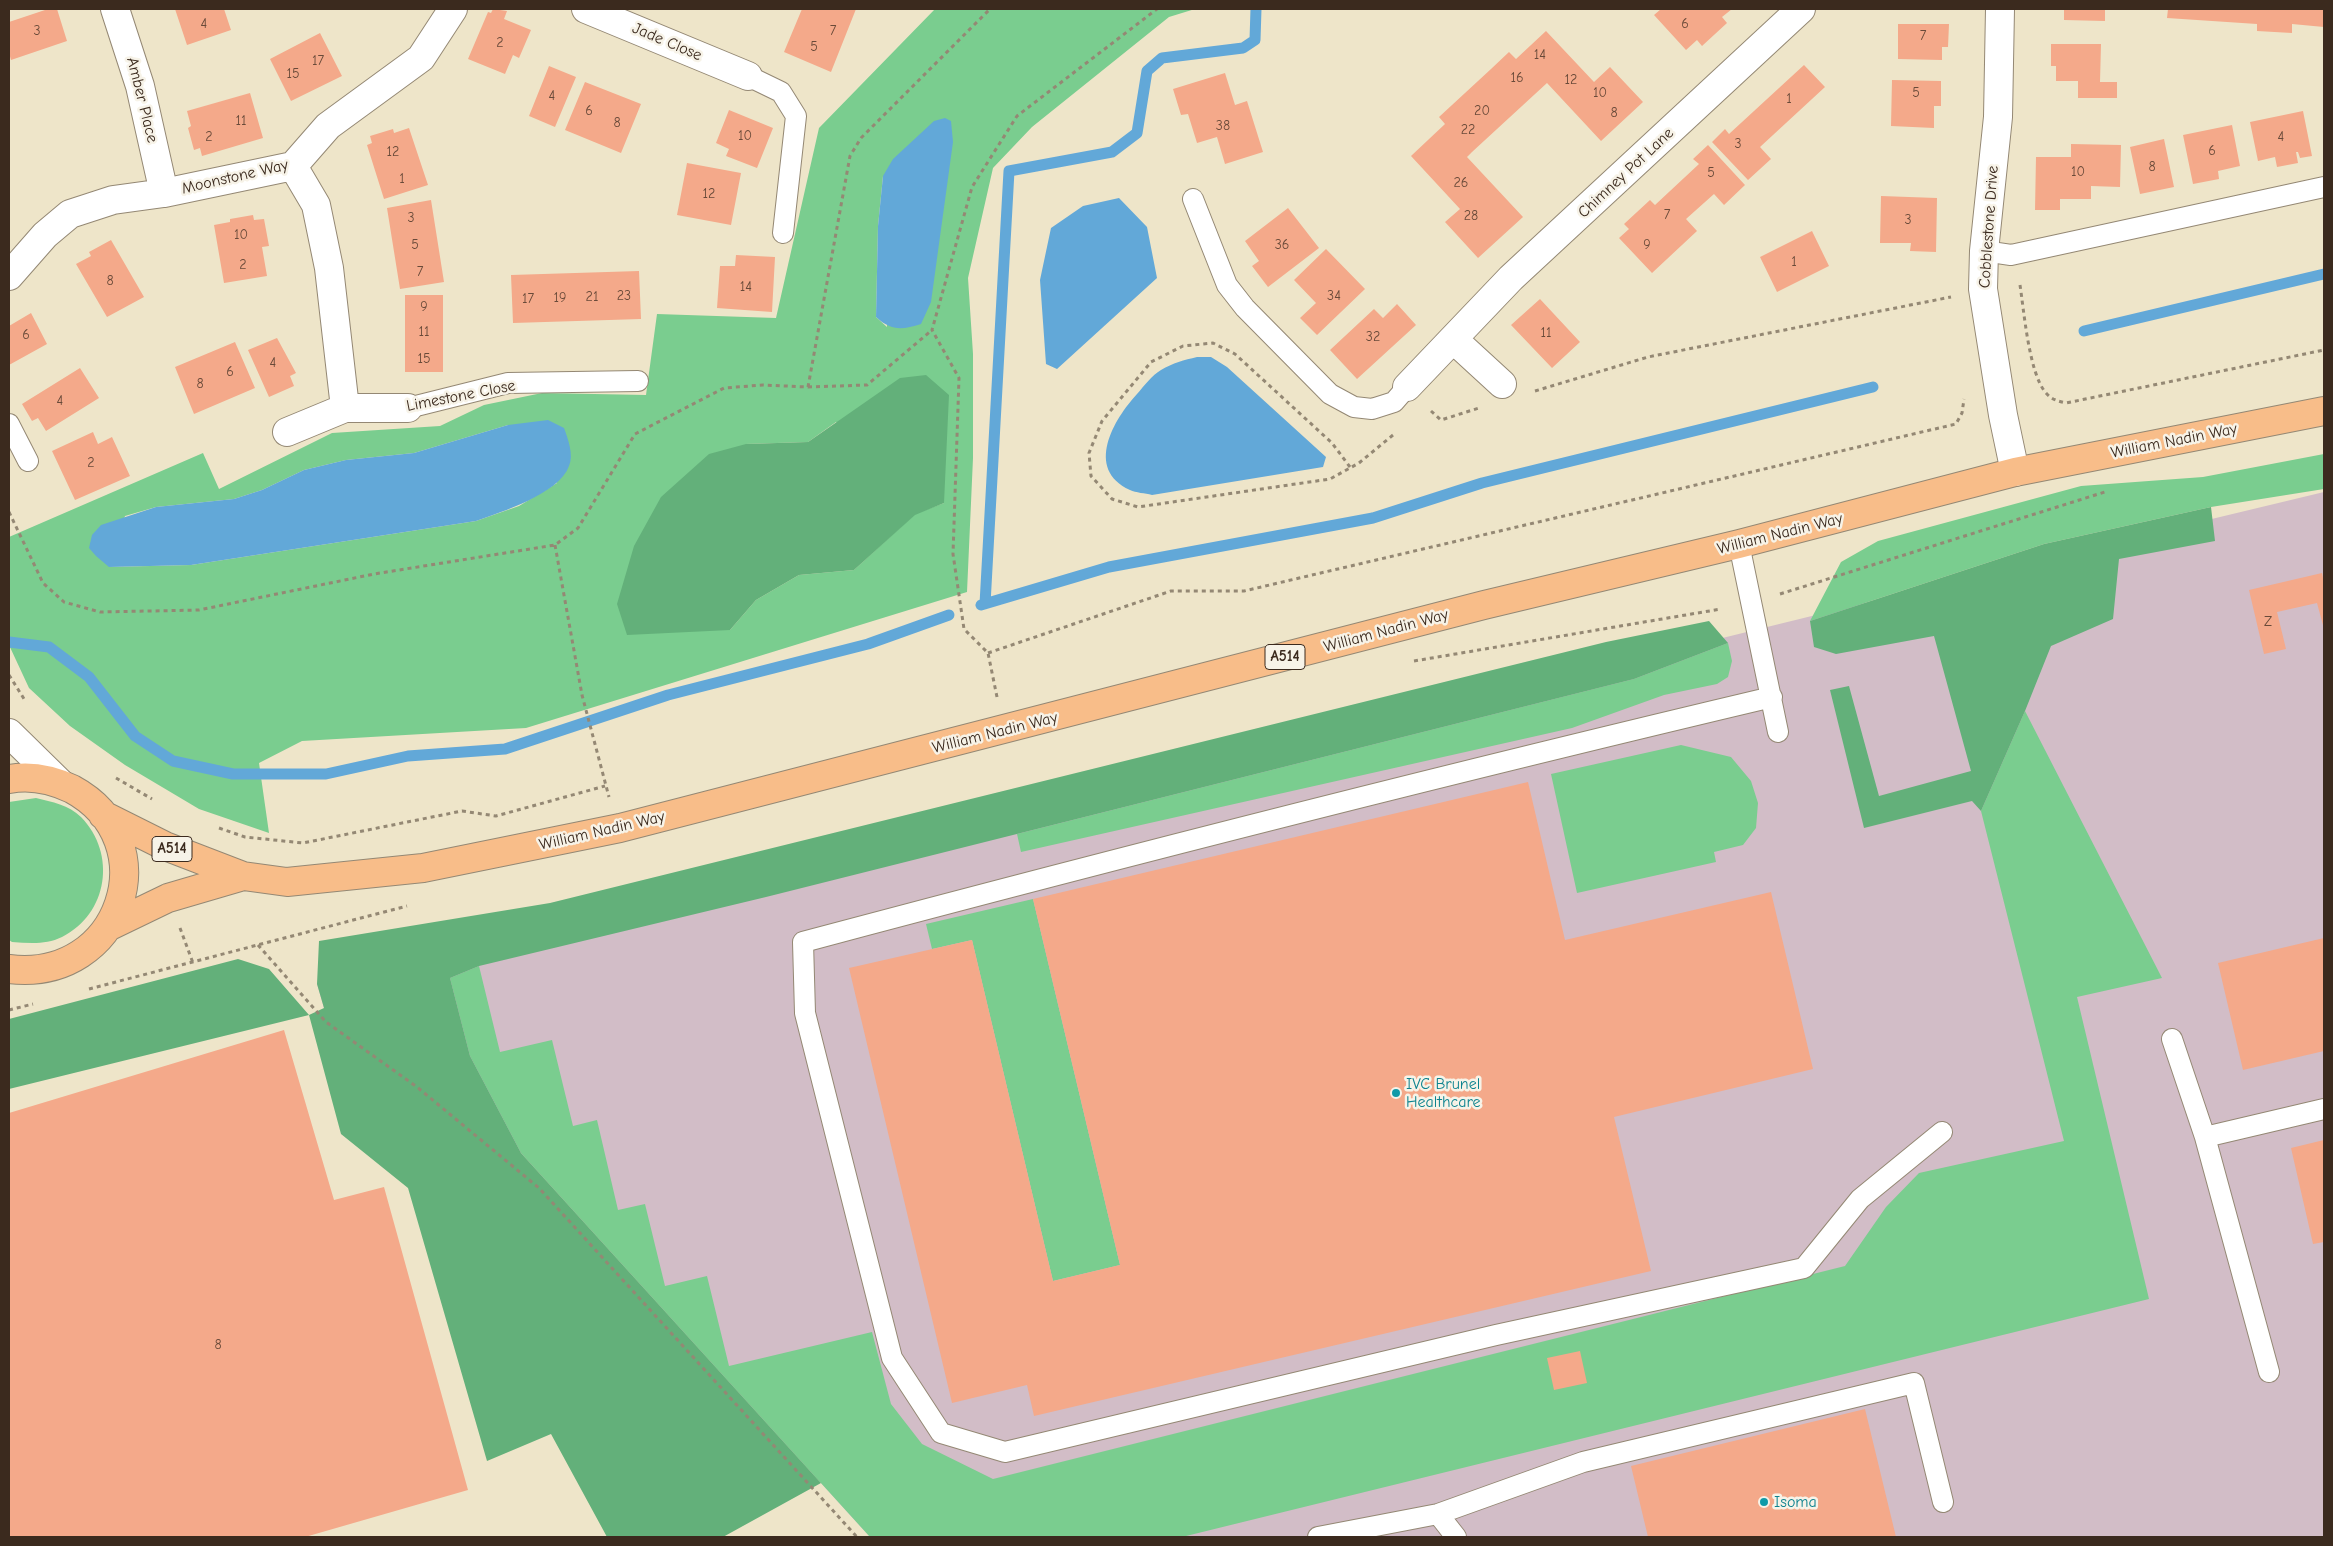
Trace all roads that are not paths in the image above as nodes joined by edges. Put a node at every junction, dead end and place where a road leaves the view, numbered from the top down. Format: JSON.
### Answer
{"nodes":[{"id":1,"x":115,"y":9,"type":"edge"},
{"id":2,"x":453,"y":9,"type":"edge"},
{"id":3,"x":586,"y":9,"type":"edge"},
{"id":4,"x":1801,"y":9,"type":"edge"},
{"id":5,"x":2000,"y":9,"type":"edge"},
{"id":6,"x":748,"y":76,"type":"joint"},
{"id":7,"x":293,"y":166,"type":"junction"},
{"id":8,"x":2324,"y":187,"type":"edge"},
{"id":9,"x":164,"y":193,"type":"junction"},
{"id":10,"x":1193,"y":200,"type":"dead end"},
{"id":11,"x":783,"y":233,"type":"dead end"},
{"id":12,"x":1984,"y":251,"type":"junction"},
{"id":13,"x":9,"y":276,"type":"edge"},
{"id":14,"x":1454,"y":340,"type":"junction"},
{"id":15,"x":638,"y":381,"type":"dead end"},
{"id":16,"x":1502,"y":384,"type":"dead end"},
{"id":17,"x":1407,"y":387,"type":"joint"},
{"id":18,"x":345,"y":408,"type":"junction"},
{"id":19,"x":408,"y":408,"type":"joint"},
{"id":20,"x":2324,"y":411,"type":"edge"},
{"id":21,"x":9,"y":424,"type":"edge"},
{"id":22,"x":288,"y":432,"type":"dead end"},
{"id":23,"x":28,"y":461,"type":"dead end"},
{"id":24,"x":2015,"y":472,"type":"junction"},
{"id":25,"x":1739,"y":544,"type":"junction"},
{"id":26,"x":1772,"y":697,"type":"junction"},
{"id":27,"x":1778,"y":732,"type":"dead end"},
{"id":28,"x":9,"y":733,"type":"edge"},
{"id":29,"x":9,"y":779,"type":"edge"},
{"id":30,"x":60,"y":783,"type":"junction"},
{"id":31,"x":103,"y":815,"type":"junction"},
{"id":32,"x":243,"y":876,"type":"junction"},
{"id":33,"x":110,"y":926,"type":"junction"},
{"id":34,"x":9,"y":970,"type":"edge"},
{"id":35,"x":2172,"y":1039,"type":"dead end"},
{"id":36,"x":2324,"y":1109,"type":"edge"},
{"id":37,"x":1942,"y":1132,"type":"dead end"},
{"id":38,"x":2205,"y":1137,"type":"junction"},
{"id":39,"x":2269,"y":1372,"type":"dead end"},
{"id":40,"x":1943,"y":1502,"type":"dead end"},
{"id":41,"x":1438,"y":1514,"type":"junction"},
{"id":42,"x":1318,"y":1537,"type":"edge"},
{"id":43,"x":1456,"y":1537,"type":"edge"}],
"edges":[{"from":1,"to":9,"type":"street","name":"Amber Place"},
{"from":2,"to":7,"type":"street","name":"Moonstone Way"},
{"from":3,"to":6,"type":"street","name":"Jade Close"},
{"from":4,"to":14,"type":"street","name":"Chimney Pot Lane"},
{"from":5,"to":12,"type":"street","name":"Cobblestone Drive"},
{"from":6,"to":11,"type":"lane"},
{"from":7,"to":9,"type":"street","name":"Moonstone Way"},
{"from":7,"to":18,"type":"street"},
{"from":8,"to":12,"type":"lane"},
{"from":9,"to":13,"type":"street","name":"Moonstone Way"},
{"from":10,"to":17,"type":"lane"},
{"from":12,"to":24,"type":"street","name":"Cobblestone Drive"},
{"from":14,"to":16,"type":"street"},
{"from":14,"to":17,"type":"street","name":"Chimney Pot Lane"},
{"from":15,"to":19,"type":"lane","name":"Limestone Close"},
{"from":18,"to":19,"type":"street","name":"Limestone Close"},
{"from":18,"to":22,"type":"street","name":"Limestone Close"},
{"from":20,"to":24,"type":"main road","name":"William Nadin Way","number":"A514"},
{"from":21,"to":23,"type":"lane"},
{"from":24,"to":25,"type":"main road","name":"William Nadin Way","number":"A514"},
{"from":25,"to":26,"type":"lane"},
{"from":25,"to":32,"type":"main road","name":"William Nadin Way","number":"A514"},
{"from":26,"to":27,"type":"lane"},
{"from":26,"to":37,"type":"lane"},
{"from":28,"to":30,"type":"street"},
{"from":29,"to":30,"type":"main road","number":"A514"},
{"from":30,"to":31,"type":"main road","number":"A514"},
{"from":31,"to":32,"type":"main road","name":"William Nadin Way","number":"A514"},
{"from":31,"to":33,"type":"main road","number":"A514"},
{"from":32,"to":33,"type":"main road","name":"William Nadin Way","number":"A514"},
{"from":33,"to":34,"type":"main road","number":"A514"},
{"from":35,"to":38,"type":"lane"},
{"from":36,"to":38,"type":"lane"},
{"from":38,"to":39,"type":"lane"},
{"from":40,"to":41,"type":"lane"},
{"from":41,"to":42,"type":"lane"},
{"from":41,"to":43,"type":"lane"}]}
